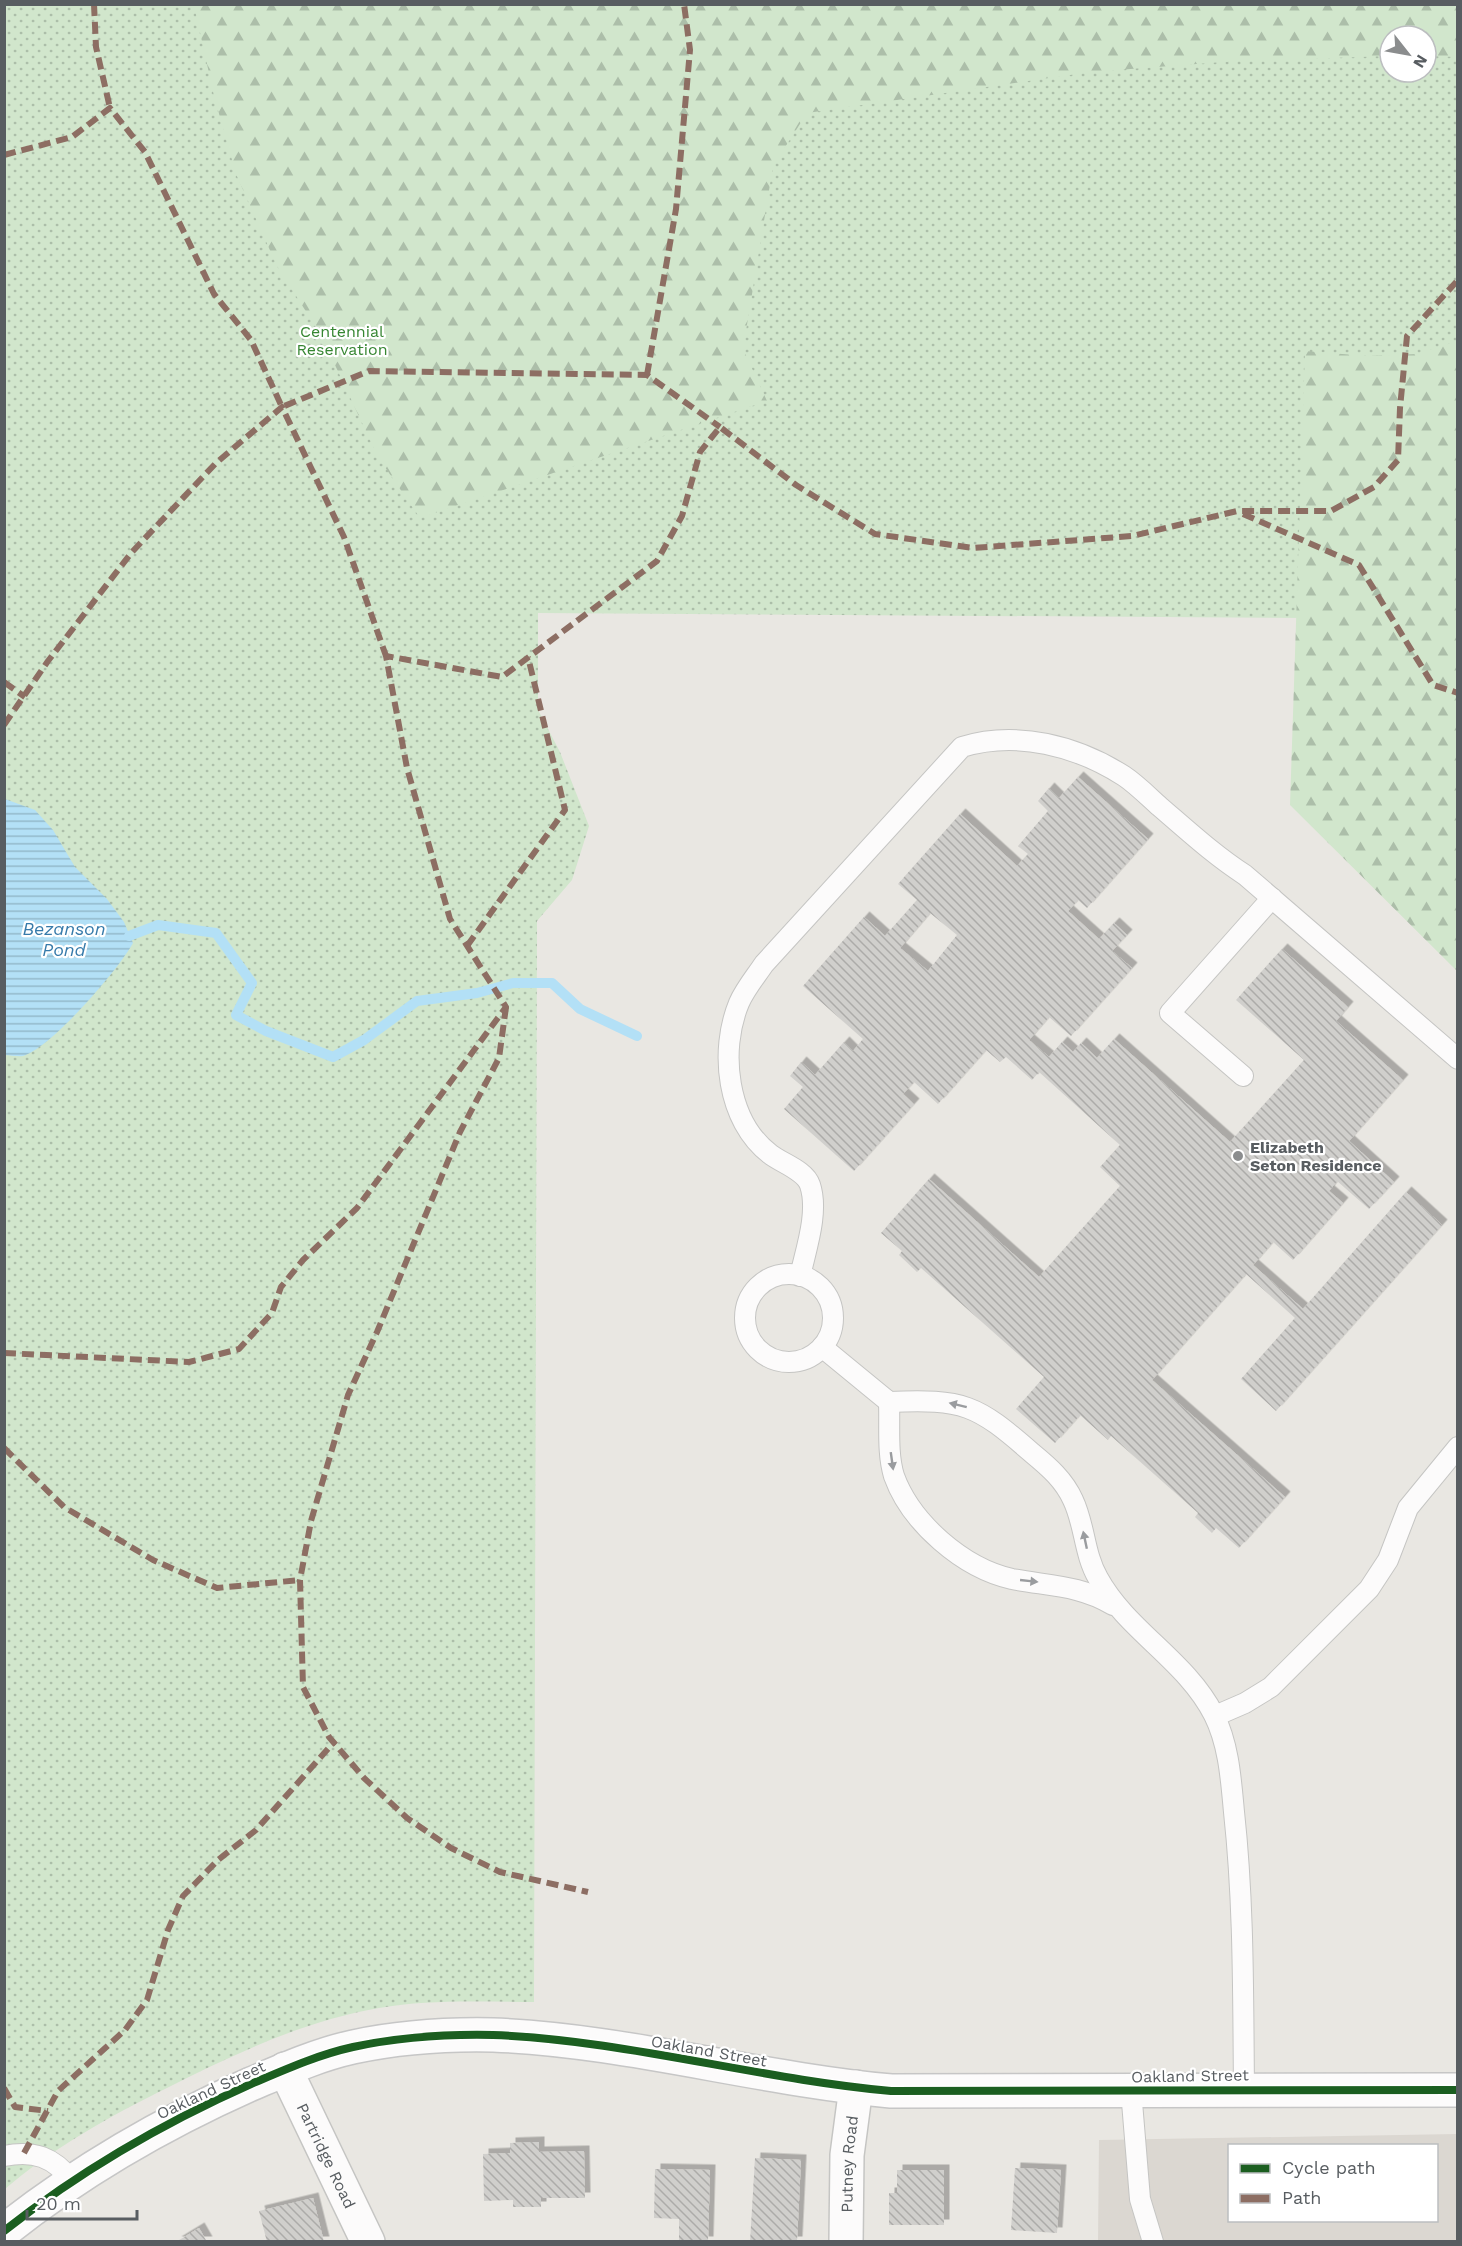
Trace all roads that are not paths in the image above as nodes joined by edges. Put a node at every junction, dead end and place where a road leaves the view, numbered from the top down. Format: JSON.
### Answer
{"nodes":[{"id":1,"x":1272,"y":898,"type":"junction"},
{"id":2,"x":1458,"y":1059,"type":"edge"},
{"id":3,"x":1243,"y":1076,"type":"dead end"},
{"id":4,"x":800,"y":1276,"type":"junction"},
{"id":5,"x":822,"y":1347,"type":"junction"},
{"id":6,"x":890,"y":1402,"type":"junction"},
{"id":7,"x":1458,"y":1447,"type":"edge"},
{"id":8,"x":1121,"y":1609,"type":"junction"},
{"id":9,"x":1215,"y":1716,"type":"junction"},
{"id":10,"x":285,"y":2069,"type":"junction"},
{"id":11,"x":856,"y":2087,"type":"junction"},
{"id":12,"x":1244,"y":2089,"type":"junction"},
{"id":13,"x":1131,"y":2090,"type":"junction"},
{"id":14,"x":1458,"y":2090,"type":"edge"},
{"id":15,"x":4,"y":2156,"type":"edge"},
{"id":16,"x":72,"y":2181,"type":"junction"},
{"id":17,"x":4,"y":2231,"type":"edge"},
{"id":18,"x":368,"y":2241,"type":"edge"},
{"id":19,"x":846,"y":2241,"type":"edge"},
{"id":20,"x":1153,"y":2241,"type":"edge"}],
"edges":[{"from":1,"to":2,"type":"lane"},
{"from":1,"to":3,"type":"lane"},
{"from":1,"to":4,"type":"lane"},
{"from":4,"to":5,"type":"lane"},
{"from":4,"to":5,"type":"lane"},
{"from":5,"to":6,"type":"lane"},
{"from":8,"to":6,"type":"lane","one_way":true},
{"from":6,"to":8,"type":"lane","one_way":true},
{"from":7,"to":9,"type":"lane"},
{"from":8,"to":9,"type":"lane"},
{"from":9,"to":12,"type":"lane"},
{"from":10,"to":11,"type":"street","name":"Oakland Street"},
{"from":10,"to":16,"type":"street","name":"Oakland Street"},
{"from":10,"to":18,"type":"street","name":"Partridge Road"},
{"from":11,"to":13,"type":"street","name":"Oakland Street"},
{"from":11,"to":19,"type":"street","name":"Putney Road"},
{"from":12,"to":13,"type":"street","name":"Oakland Street"},
{"from":12,"to":14,"type":"street","name":"Oakland Street"},
{"from":13,"to":20,"type":"lane"},
{"from":15,"to":16,"type":"lane"},
{"from":16,"to":17,"type":"street","name":"Oakland Street"}]}
